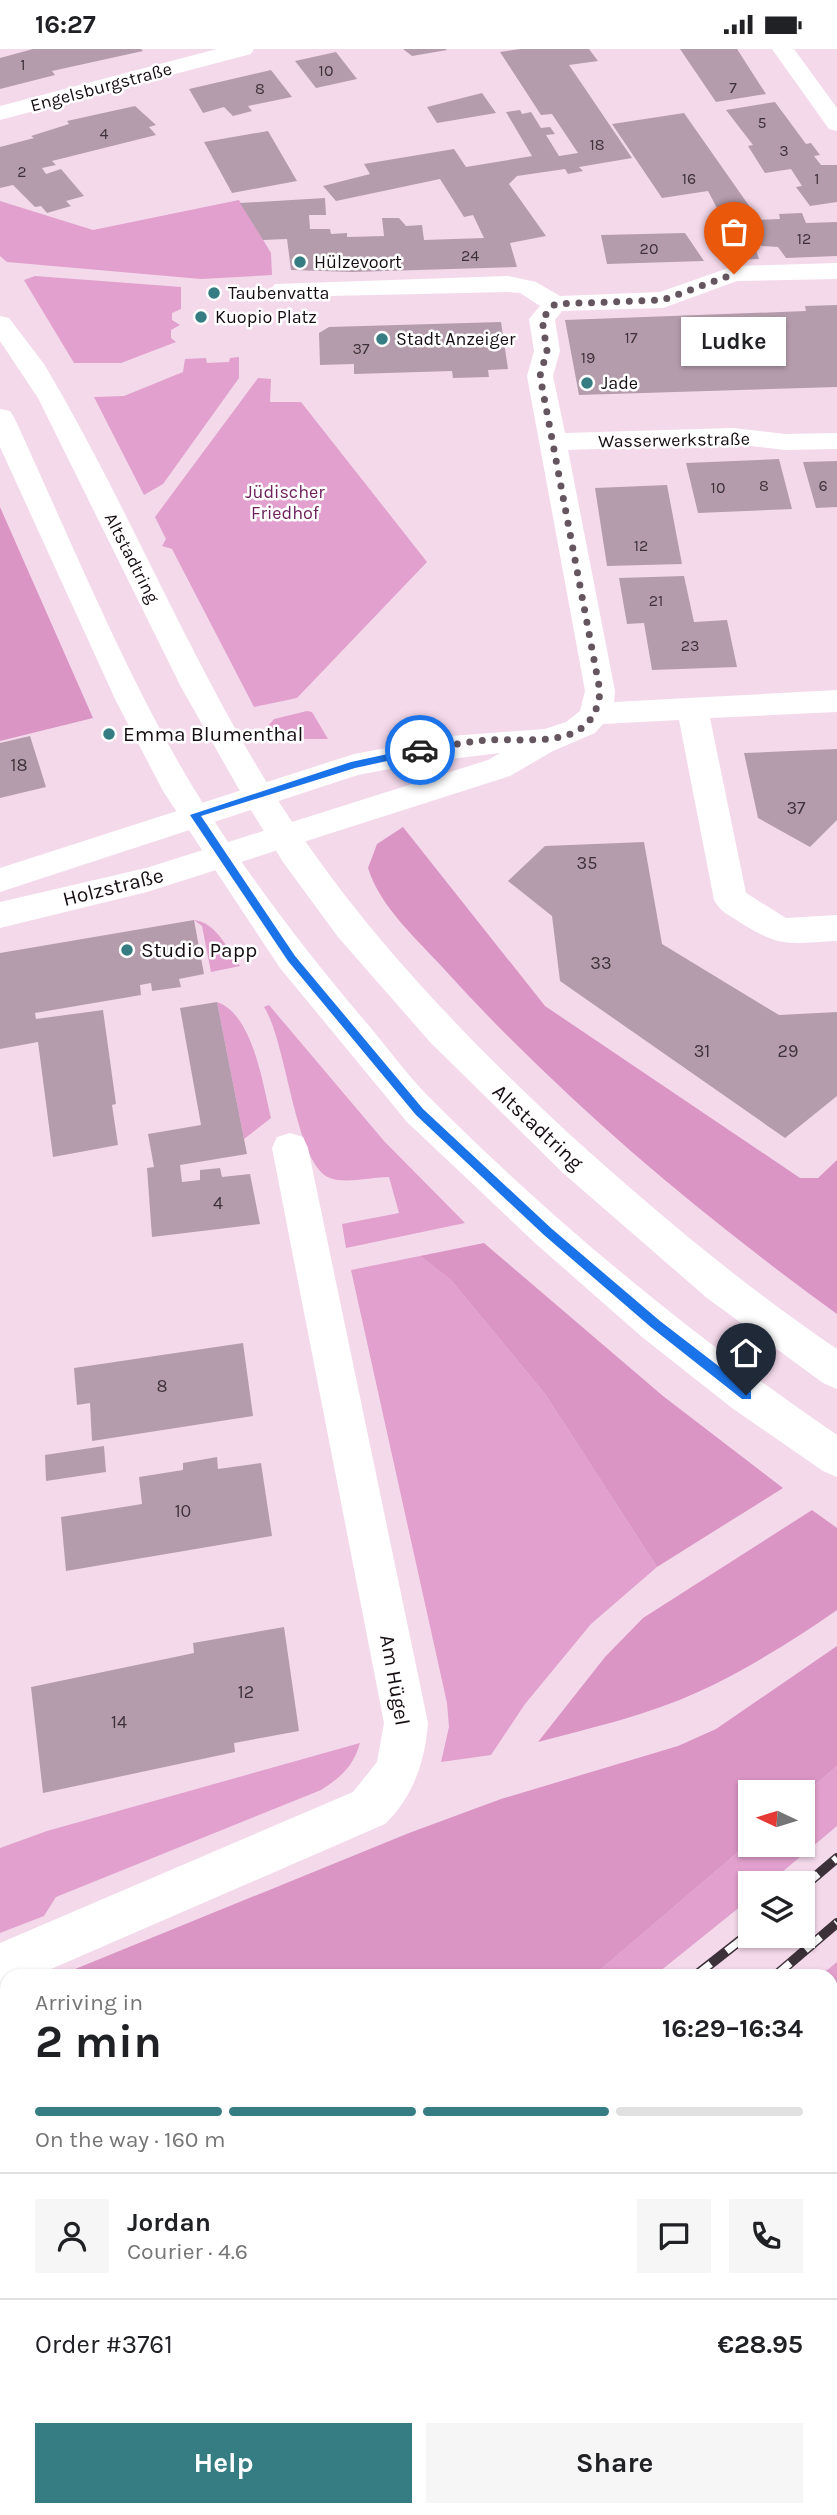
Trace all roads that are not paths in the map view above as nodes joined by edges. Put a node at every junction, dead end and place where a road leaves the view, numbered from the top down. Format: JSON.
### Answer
{"nodes":[{"id":1,"x":243,"y":49,"type":"edge"},
{"id":2,"x":783,"y":49,"type":"edge"},
{"id":3,"x":0,"y":113,"type":"edge"},
{"id":4,"x":837,"y":124,"type":"edge"},
{"id":5,"x":837,"y":271,"type":"edge"},
{"id":6,"x":284,"y":289,"type":"dead end"},
{"id":7,"x":555,"y":304,"type":"junction"},
{"id":8,"x":0,"y":324,"type":"edge"},
{"id":9,"x":0,"y":417,"type":"edge"},
{"id":10,"x":837,"y":441,"type":"edge"},
{"id":11,"x":553,"y":442,"type":"junction"},
{"id":12,"x":837,"y":701,"type":"edge"},
{"id":13,"x":693,"y":710,"type":"junction"},
{"id":14,"x":595,"y":714,"type":"junction"},
{"id":15,"x":549,"y":740,"type":"junction"},
{"id":16,"x":260,"y":794,"type":"junction"},
{"id":17,"x":194,"y":815,"type":"junction"},
{"id":18,"x":284,"y":835,"type":"junction"},
{"id":19,"x":224,"y":855,"type":"junction"},
{"id":20,"x":0,"y":880,"type":"edge"},
{"id":21,"x":0,"y":915,"type":"edge"},
{"id":22,"x":837,"y":928,"type":"edge"},
{"id":23,"x":290,"y":1147,"type":"dead end"},
{"id":24,"x":837,"y":1371,"type":"edge"},
{"id":25,"x":837,"y":1458,"type":"edge"},
{"id":26,"x":0,"y":1967,"type":"edge"}],
"edges":[{"from":1,"to":3,"type":"street","name":"Engelsburgstraße"},
{"from":2,"to":4,"type":"street"},
{"from":5,"to":7,"type":"street"},
{"from":6,"to":7,"type":"street"},
{"from":7,"to":11,"type":"street"},
{"from":8,"to":16,"type":"street","name":"Altstadtring"},
{"from":9,"to":17,"type":"street"},
{"from":10,"to":11,"type":"street","name":"Wasserwerkstraße"},
{"from":11,"to":14,"type":"street"},
{"from":12,"to":13,"type":"street"},
{"from":13,"to":14,"type":"street"},
{"from":13,"to":22,"type":"street"},
{"from":14,"to":15,"type":"street"},
{"from":15,"to":16,"type":"street"},
{"from":15,"to":18,"type":"street"},
{"from":16,"to":17,"type":"street"},
{"from":16,"to":18,"type":"street","name":"Altstadtring"},
{"from":17,"to":19,"type":"street"},
{"from":17,"to":20,"type":"street","name":"Holzstraße"},
{"from":18,"to":19,"type":"street"},
{"from":18,"to":24,"type":"street","name":"Altstadtring"},
{"from":19,"to":21,"type":"street","name":"Holzstraße"},
{"from":19,"to":25,"type":"street"},
{"from":23,"to":26,"type":"street","name":"Am Hügel"}]}
